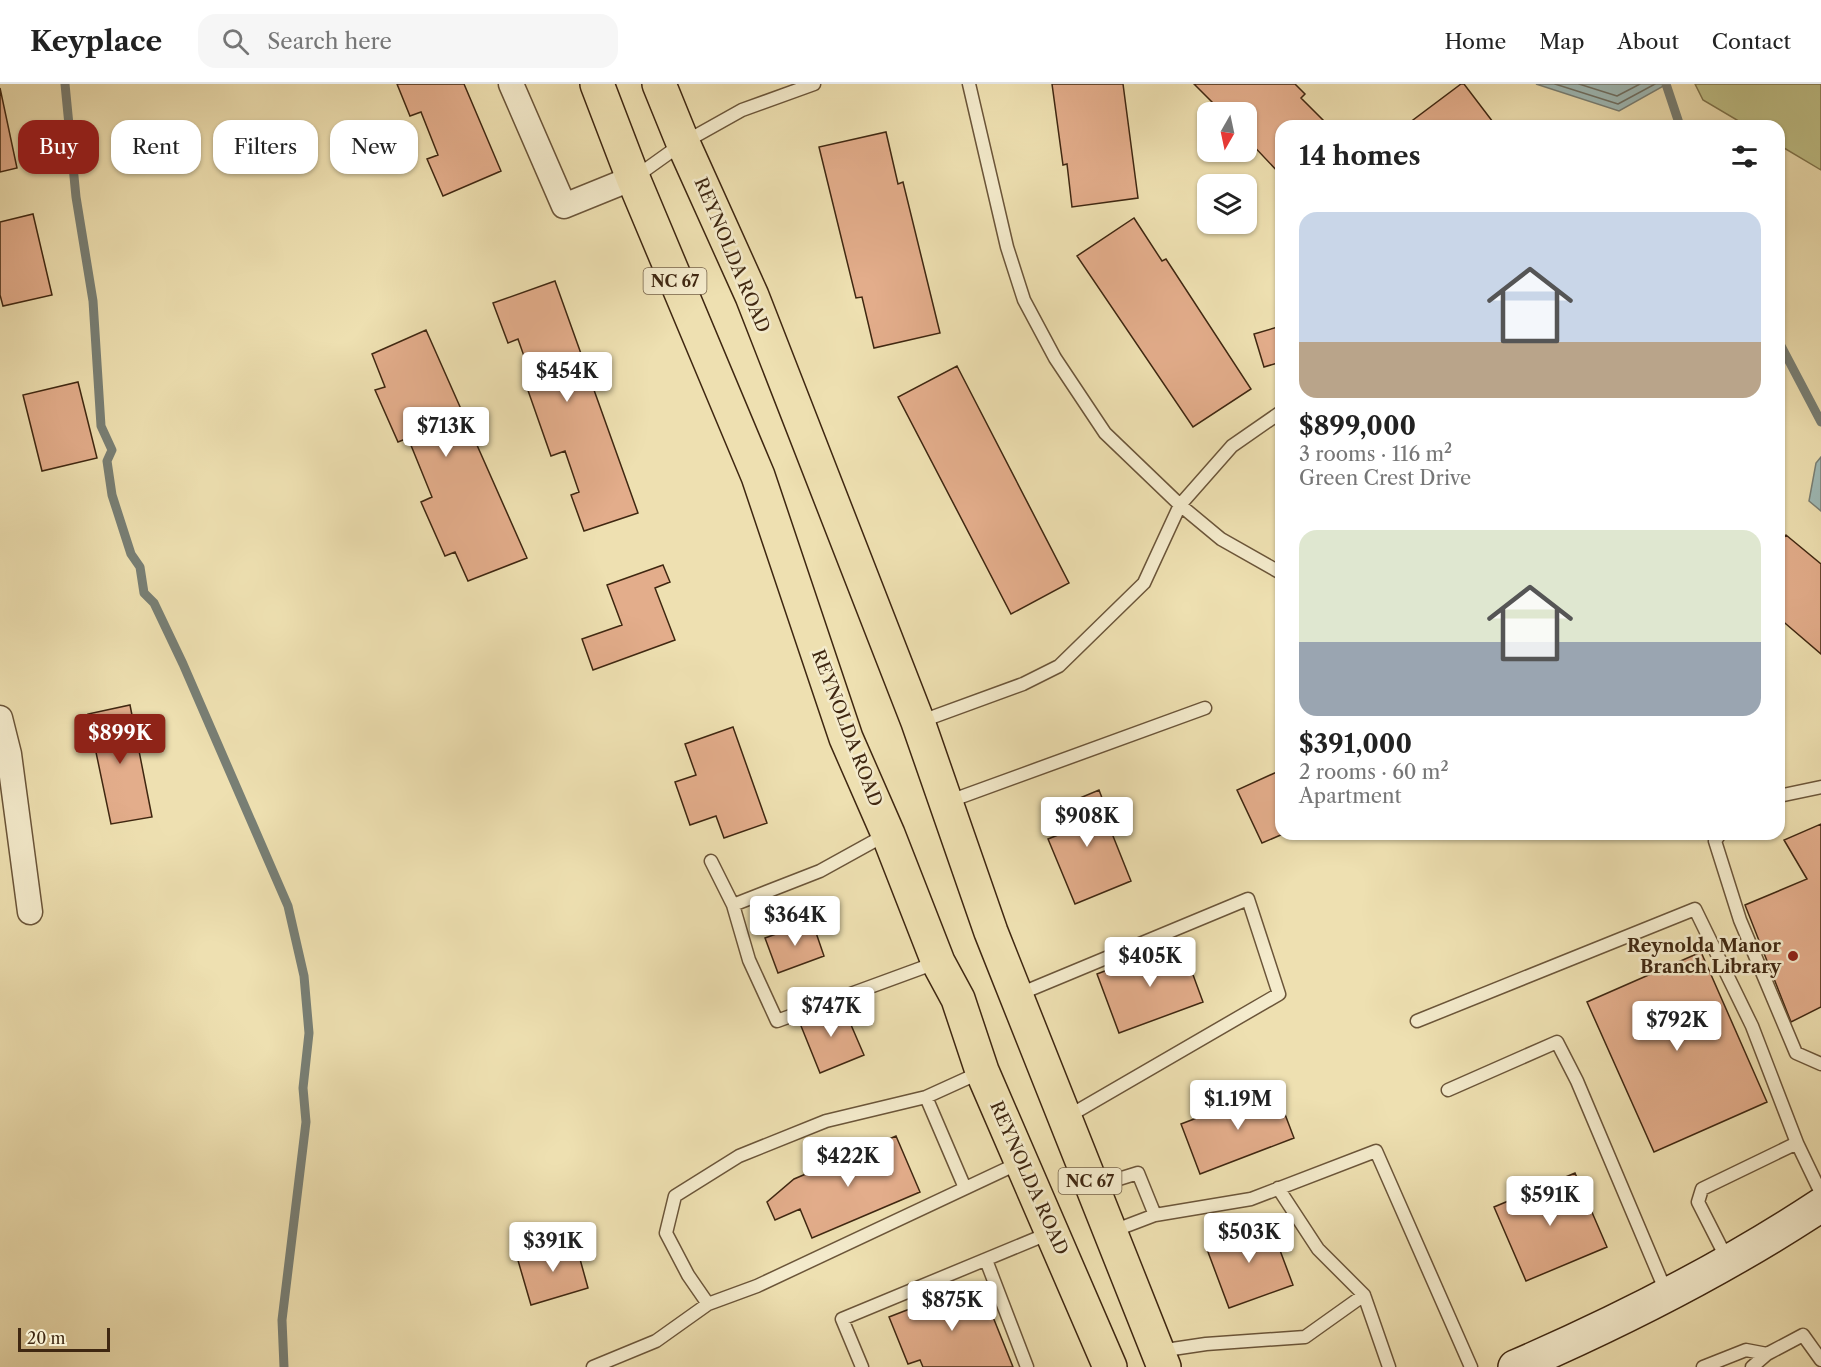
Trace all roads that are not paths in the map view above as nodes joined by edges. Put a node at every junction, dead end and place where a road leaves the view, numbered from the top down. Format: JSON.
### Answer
{"nodes":[{"id":1,"x":511,"y":84,"type":"edge"},
{"id":2,"x":597,"y":84,"type":"edge"},
{"id":3,"x":658,"y":84,"type":"edge"},
{"id":4,"x":814,"y":84,"type":"edge"},
{"id":5,"x":969,"y":84,"type":"edge"},
{"id":6,"x":683,"y":143,"type":"junction"},
{"id":7,"x":633,"y":178,"type":"junction"},
{"id":8,"x":1275,"y":416,"type":"edge"},
{"id":9,"x":1180,"y":505,"type":"junction"},
{"id":10,"x":1275,"y":570,"type":"edge"},
{"id":11,"x":1205,"y":708,"type":"dead end"},
{"id":12,"x":0,"y":718,"type":"edge"},
{"id":13,"x":918,"y":722,"type":"junction"},
{"id":14,"x":1821,"y":787,"type":"edge"},
{"id":15,"x":1785,"y":795,"type":"edge"},
{"id":16,"x":945,"y":803,"type":"junction"},
{"id":17,"x":888,"y":834,"type":"junction"},
{"id":18,"x":1716,"y":840,"type":"edge"},
{"id":19,"x":711,"y":861,"type":"dead end"},
{"id":20,"x":733,"y":905,"type":"junction"},
{"id":21,"x":30,"y":912,"type":"dead end"},
{"id":22,"x":938,"y":962,"type":"junction"},
{"id":23,"x":1016,"y":995,"type":"junction"},
{"id":24,"x":1417,"y":1021,"type":"dead end"},
{"id":25,"x":1821,"y":1064,"type":"edge"},
{"id":26,"x":982,"y":1071,"type":"junction"},
{"id":27,"x":1448,"y":1090,"type":"dead end"},
{"id":28,"x":926,"y":1097,"type":"junction"},
{"id":29,"x":1066,"y":1118,"type":"junction"},
{"id":30,"x":1797,"y":1143,"type":"junction"},
{"id":31,"x":1022,"y":1161,"type":"junction"},
{"id":32,"x":1092,"y":1187,"type":"junction"},
{"id":33,"x":965,"y":1188,"type":"junction"},
{"id":34,"x":1278,"y":1188,"type":"junction"},
{"id":35,"x":1821,"y":1193,"type":"edge"},
{"id":36,"x":1821,"y":1205,"type":"edge"},
{"id":37,"x":1155,"y":1215,"type":"junction"},
{"id":38,"x":1053,"y":1232,"type":"junction"},
{"id":39,"x":1111,"y":1232,"type":"junction"},
{"id":40,"x":986,"y":1260,"type":"junction"},
{"id":41,"x":1728,"y":1262,"type":"junction"},
{"id":42,"x":1364,"y":1294,"type":"junction"},
{"id":43,"x":1668,"y":1295,"type":"junction"},
{"id":44,"x":708,"y":1304,"type":"junction"},
{"id":45,"x":1767,"y":1354,"type":"junction"},
{"id":46,"x":1161,"y":1359,"type":"edge"},
{"id":47,"x":1821,"y":1360,"type":"edge"},
{"id":48,"x":593,"y":1367,"type":"edge"},
{"id":49,"x":862,"y":1367,"type":"edge"},
{"id":50,"x":1027,"y":1367,"type":"edge"},
{"id":51,"x":1110,"y":1367,"type":"edge"},
{"id":52,"x":1389,"y":1367,"type":"edge"},
{"id":53,"x":1471,"y":1367,"type":"edge"},
{"id":54,"x":1515,"y":1367,"type":"edge"},
{"id":55,"x":1703,"y":1367,"type":"edge"},
{"id":56,"x":1752,"y":1367,"type":"edge"}],
"edges":[{"from":1,"to":7,"type":"street"},
{"from":2,"to":7,"type":"main road","name":"REYNOLDA ROAD","number":"NC 67"},
{"from":3,"to":6,"type":"main road","name":"REYNOLDA ROAD","number":"NC 67"},
{"from":4,"to":6,"type":"lane"},
{"from":5,"to":9,"type":"lane"},
{"from":6,"to":7,"type":"lane"},
{"from":6,"to":13,"type":"main road","name":"REYNOLDA ROAD","number":"NC 67"},
{"from":7,"to":17,"type":"main road","name":"REYNOLDA ROAD","number":"NC 67"},
{"from":8,"to":9,"type":"lane"},
{"from":9,"to":10,"type":"lane"},
{"from":9,"to":13,"type":"lane"},
{"from":11,"to":16,"type":"lane"},
{"from":12,"to":21,"type":"street"},
{"from":13,"to":16,"type":"main road","name":"REYNOLDA ROAD","number":"NC 67"},
{"from":14,"to":15,"type":"lane"},
{"from":16,"to":23,"type":"main road","name":"REYNOLDA ROAD","number":"NC 67"},
{"from":17,"to":20,"type":"lane"},
{"from":17,"to":22,"type":"main road","name":"REYNOLDA ROAD","number":"NC 67"},
{"from":18,"to":25,"type":"lane"},
{"from":19,"to":20,"type":"lane"},
{"from":20,"to":22,"type":"lane"},
{"from":22,"to":26,"type":"main road","name":"REYNOLDA ROAD","number":"NC 67"},
{"from":23,"to":29,"type":"main road","name":"REYNOLDA ROAD","number":"NC 67"},
{"from":23,"to":29,"type":"lane"},
{"from":24,"to":30,"type":"lane"},
{"from":26,"to":28,"type":"lane"},
{"from":26,"to":31,"type":"main road","name":"REYNOLDA ROAD","number":"NC 67"},
{"from":27,"to":43,"type":"lane"},
{"from":28,"to":33,"type":"lane"},
{"from":28,"to":44,"type":"lane"},
{"from":29,"to":32,"type":"main road","name":"REYNOLDA ROAD","number":"NC 67"},
{"from":30,"to":35,"type":"lane"},
{"from":30,"to":41,"type":"lane"},
{"from":31,"to":33,"type":"lane"},
{"from":31,"to":38,"type":"main road","name":"REYNOLDA ROAD","number":"NC 67"},
{"from":32,"to":37,"type":"lane"},
{"from":32,"to":39,"type":"main road","name":"REYNOLDA ROAD","number":"NC 67"},
{"from":33,"to":44,"type":"lane"},
{"from":34,"to":37,"type":"lane"},
{"from":34,"to":42,"type":"lane"},
{"from":34,"to":53,"type":"lane"},
{"from":36,"to":41,"type":"street"},
{"from":37,"to":39,"type":"lane"},
{"from":38,"to":40,"type":"lane"},
{"from":38,"to":51,"type":"main road","name":"REYNOLDA ROAD","number":"NC 67"},
{"from":39,"to":46,"type":"main road","name":"REYNOLDA ROAD","number":"NC 67"},
{"from":40,"to":49,"type":"lane"},
{"from":40,"to":50,"type":"lane"},
{"from":41,"to":43,"type":"street"},
{"from":42,"to":46,"type":"lane"},
{"from":42,"to":52,"type":"lane"},
{"from":43,"to":54,"type":"street"},
{"from":44,"to":48,"type":"lane"},
{"from":45,"to":47,"type":"lane"},
{"from":45,"to":55,"type":"lane"},
{"from":45,"to":56,"type":"lane"}]}
